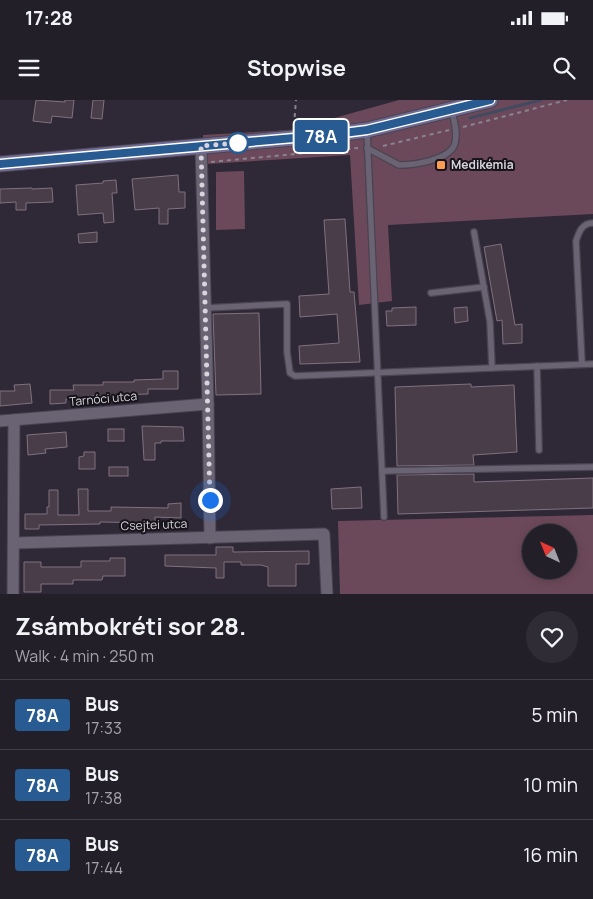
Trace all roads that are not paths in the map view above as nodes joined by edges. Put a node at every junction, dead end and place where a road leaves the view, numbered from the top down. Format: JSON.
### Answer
{"nodes":[{"id":1,"x":490,"y":100,"type":"edge"},
{"id":2,"x":452,"y":110,"type":"junction"},
{"id":3,"x":367,"y":130,"type":"junction"},
{"id":4,"x":201,"y":146,"type":"junction"},
{"id":5,"x":367,"y":148,"type":"junction"},
{"id":6,"x":0,"y":164,"type":"edge"},
{"id":7,"x":593,"y":223,"type":"edge"},
{"id":8,"x":474,"y":232,"type":"dead end"},
{"id":9,"x":484,"y":287,"type":"junction"},
{"id":10,"x":431,"y":293,"type":"dead end"},
{"id":11,"x":205,"y":308,"type":"junction"},
{"id":12,"x":582,"y":364,"type":"junction"},
{"id":13,"x":593,"y":364,"type":"edge"},
{"id":14,"x":537,"y":366,"type":"junction"},
{"id":15,"x":492,"y":368,"type":"junction"},
{"id":16,"x":377,"y":373,"type":"junction"},
{"id":17,"x":208,"y":404,"type":"junction"},
{"id":18,"x":14,"y":420,"type":"junction"},
{"id":19,"x":0,"y":421,"type":"edge"},
{"id":20,"x":539,"y":450,"type":"dead end"},
{"id":21,"x":593,"y":467,"type":"edge"},
{"id":22,"x":382,"y":471,"type":"junction"},
{"id":23,"x":384,"y":517,"type":"dead end"},
{"id":24,"x":210,"y":538,"type":"junction"},
{"id":25,"x":14,"y":543,"type":"junction"},
{"id":26,"x":13,"y":594,"type":"edge"},
{"id":27,"x":327,"y":594,"type":"edge"}],
"edges":[{"from":1,"to":2,"type":"street"},
{"from":2,"to":3,"type":"street"},
{"from":2,"to":5,"type":"lane"},
{"from":3,"to":4,"type":"street"},
{"from":3,"to":5,"type":"lane"},
{"from":4,"to":6,"type":"street"},
{"from":4,"to":11,"type":"street"},
{"from":5,"to":16,"type":"lane"},
{"from":7,"to":12,"type":"lane"},
{"from":8,"to":9,"type":"lane"},
{"from":9,"to":10,"type":"lane"},
{"from":9,"to":15,"type":"lane"},
{"from":11,"to":16,"type":"lane"},
{"from":11,"to":17,"type":"street"},
{"from":12,"to":13,"type":"lane"},
{"from":12,"to":14,"type":"lane"},
{"from":14,"to":15,"type":"lane"},
{"from":14,"to":20,"type":"lane"},
{"from":15,"to":16,"type":"lane"},
{"from":16,"to":22,"type":"lane"},
{"from":17,"to":18,"type":"street","name":"Tarnóci utca"},
{"from":17,"to":24,"type":"street"},
{"from":18,"to":19,"type":"street","name":"Tarnóci utca"},
{"from":18,"to":25,"type":"street"},
{"from":21,"to":22,"type":"lane"},
{"from":22,"to":23,"type":"lane"},
{"from":24,"to":25,"type":"street","name":"Csejtei utca"},
{"from":24,"to":27,"type":"street","name":"Csejtei utca"},
{"from":25,"to":26,"type":"street"}]}
